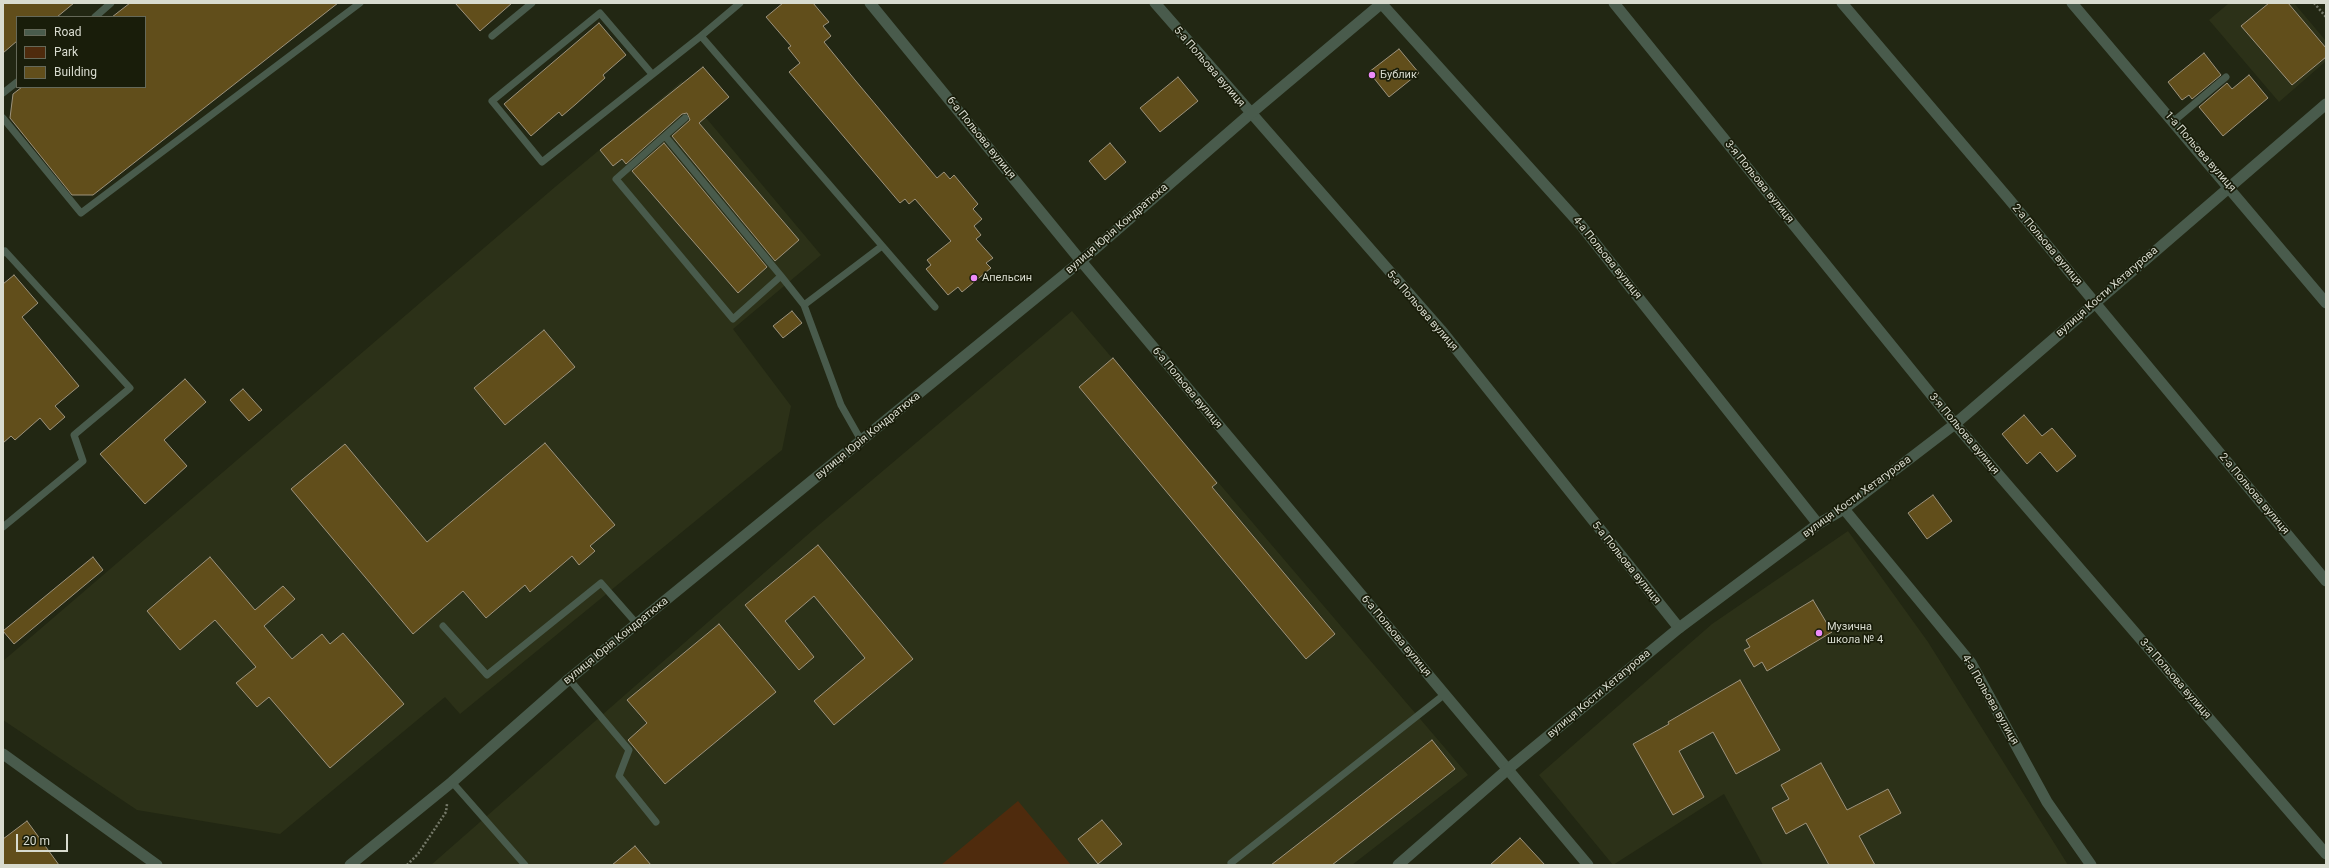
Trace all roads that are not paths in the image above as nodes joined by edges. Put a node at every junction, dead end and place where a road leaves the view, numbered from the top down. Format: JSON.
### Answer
{"nodes":[{"id":1,"x":111,"y":3,"type":"edge"},
{"id":2,"x":360,"y":3,"type":"edge"},
{"id":3,"x":532,"y":3,"type":"edge"},
{"id":4,"x":740,"y":3,"type":"edge"},
{"id":5,"x":870,"y":3,"type":"edge"},
{"id":6,"x":1155,"y":3,"type":"edge"},
{"id":7,"x":1382,"y":3,"type":"edge"},
{"id":8,"x":1614,"y":3,"type":"edge"},
{"id":9,"x":1842,"y":3,"type":"edge"},
{"id":10,"x":2072,"y":3,"type":"edge"},
{"id":11,"x":95,"y":16,"type":"edge"},
{"id":12,"x":492,"y":36,"type":"dead end"},
{"id":13,"x":701,"y":36,"type":"junction"},
{"id":14,"x":652,"y":74,"type":"junction"},
{"id":15,"x":2226,"y":77,"type":"dead end"},
{"id":16,"x":16,"y":83,"type":"edge"},
{"id":17,"x":3,"y":93,"type":"edge"},
{"id":18,"x":2326,"y":104,"type":"edge"},
{"id":19,"x":1250,"y":114,"type":"junction"},
{"id":20,"x":3,"y":118,"type":"edge"},
{"id":21,"x":685,"y":118,"type":"dead end"},
{"id":22,"x":2174,"y":121,"type":"junction"},
{"id":23,"x":665,"y":136,"type":"junction"},
{"id":24,"x":2229,"y":186,"type":"junction"},
{"id":25,"x":882,"y":246,"type":"junction"},
{"id":26,"x":3,"y":253,"type":"edge"},
{"id":27,"x":1081,"y":261,"type":"junction"},
{"id":28,"x":781,"y":276,"type":"junction"},
{"id":29,"x":2326,"y":302,"type":"edge"},
{"id":30,"x":2094,"y":303,"type":"junction"},
{"id":31,"x":804,"y":305,"type":"junction"},
{"id":32,"x":935,"y":307,"type":"dead end"},
{"id":33,"x":1955,"y":424,"type":"junction"},
{"id":34,"x":862,"y":442,"type":"junction"},
{"id":35,"x":1844,"y":509,"type":"junction"},
{"id":36,"x":1818,"y":524,"type":"junction"},
{"id":37,"x":3,"y":526,"type":"edge"},
{"id":38,"x":2326,"y":581,"type":"edge"},
{"id":39,"x":637,"y":624,"type":"junction"},
{"id":40,"x":442,"y":626,"type":"dead end"},
{"id":41,"x":1679,"y":628,"type":"junction"},
{"id":42,"x":569,"y":679,"type":"junction"},
{"id":43,"x":1445,"y":694,"type":"junction"},
{"id":44,"x":3,"y":754,"type":"edge"},
{"id":45,"x":1508,"y":769,"type":"junction"},
{"id":46,"x":452,"y":782,"type":"junction"},
{"id":47,"x":656,"y":822,"type":"dead end"},
{"id":48,"x":2326,"y":854,"type":"edge"},
{"id":49,"x":1231,"y":863,"type":"dead end"},
{"id":50,"x":158,"y":865,"type":"edge"},
{"id":51,"x":350,"y":865,"type":"edge"},
{"id":52,"x":525,"y":865,"type":"edge"},
{"id":53,"x":1398,"y":865,"type":"edge"},
{"id":54,"x":1588,"y":865,"type":"edge"},
{"id":55,"x":2091,"y":865,"type":"edge"}],
"edges":[{"from":1,"to":11,"type":"lane"},
{"from":2,"to":20,"type":"lane"},
{"from":3,"to":12,"type":"lane"},
{"from":4,"to":13,"type":"lane"},
{"from":5,"to":27,"type":"street","name":"6-а Польова вулиця"},
{"from":6,"to":19,"type":"street","name":"5-а Польова вулиця"},
{"from":7,"to":19,"type":"street","name":"вулиця Юрія Кондратюка"},
{"from":7,"to":36,"type":"street","name":"4-а Польова вулиця"},
{"from":8,"to":33,"type":"street","name":"3-я Польова вулиця"},
{"from":9,"to":30,"type":"street","name":"2-а Польова вулиця"},
{"from":10,"to":22,"type":"street","name":"1-а Польова вулиця"},
{"from":13,"to":14,"type":"lane"},
{"from":13,"to":25,"type":"lane"},
{"from":14,"to":14,"type":"lane"},
{"from":15,"to":22,"type":"lane"},
{"from":16,"to":17,"type":"lane"},
{"from":18,"to":24,"type":"street","name":"вулиця Кости Хетагурова"},
{"from":19,"to":27,"type":"street","name":"вулиця Юрія Кондратюка"},
{"from":19,"to":41,"type":"street","name":"5-а Польова вулиця"},
{"from":21,"to":23,"type":"lane"},
{"from":22,"to":24,"type":"street","name":"1-а Польова вулиця"},
{"from":23,"to":28,"type":"lane"},
{"from":23,"to":28,"type":"lane"},
{"from":24,"to":29,"type":"street","name":"1-а Польова вулиця"},
{"from":24,"to":30,"type":"street","name":"вулиця Кости Хетагурова"},
{"from":25,"to":31,"type":"lane"},
{"from":25,"to":32,"type":"lane"},
{"from":26,"to":37,"type":"lane"},
{"from":27,"to":34,"type":"street","name":"вулиця Юрія Кондратюка"},
{"from":27,"to":43,"type":"street","name":"6-а Польова вулиця"},
{"from":28,"to":31,"type":"lane"},
{"from":30,"to":33,"type":"street","name":"вулиця Кости Хетагурова"},
{"from":30,"to":38,"type":"street","name":"2-а Польова вулиця"},
{"from":31,"to":34,"type":"lane"},
{"from":33,"to":35,"type":"street","name":"вулиця Кости Хетагурова"},
{"from":33,"to":48,"type":"street","name":"3-я Польова вулиця"},
{"from":34,"to":39,"type":"street","name":"вулиця Юрія Кондратюка"},
{"from":35,"to":36,"type":"street","name":"вулиця Кости Хетагурова"},
{"from":35,"to":55,"type":"street","name":"4-а Польова вулиця"},
{"from":36,"to":41,"type":"street","name":"вулиця Кости Хетагурова"},
{"from":39,"to":40,"type":"lane"},
{"from":39,"to":42,"type":"street","name":"вулиця Юрія Кондратюка"},
{"from":41,"to":45,"type":"street","name":"вулиця Кости Хетагурова"},
{"from":42,"to":46,"type":"street","name":"вулиця Юрія Кондратюка"},
{"from":42,"to":47,"type":"lane"},
{"from":43,"to":45,"type":"street","name":"6-а Польова вулиця"},
{"from":43,"to":49,"type":"lane"},
{"from":44,"to":50,"type":"street"},
{"from":45,"to":53,"type":"street","name":"вулиця Кости Хетагурова"},
{"from":45,"to":54,"type":"street","name":"6-а Польова вулиця"},
{"from":46,"to":51,"type":"street","name":"вулиця Юрія Кондратюка"},
{"from":46,"to":52,"type":"lane"}]}
